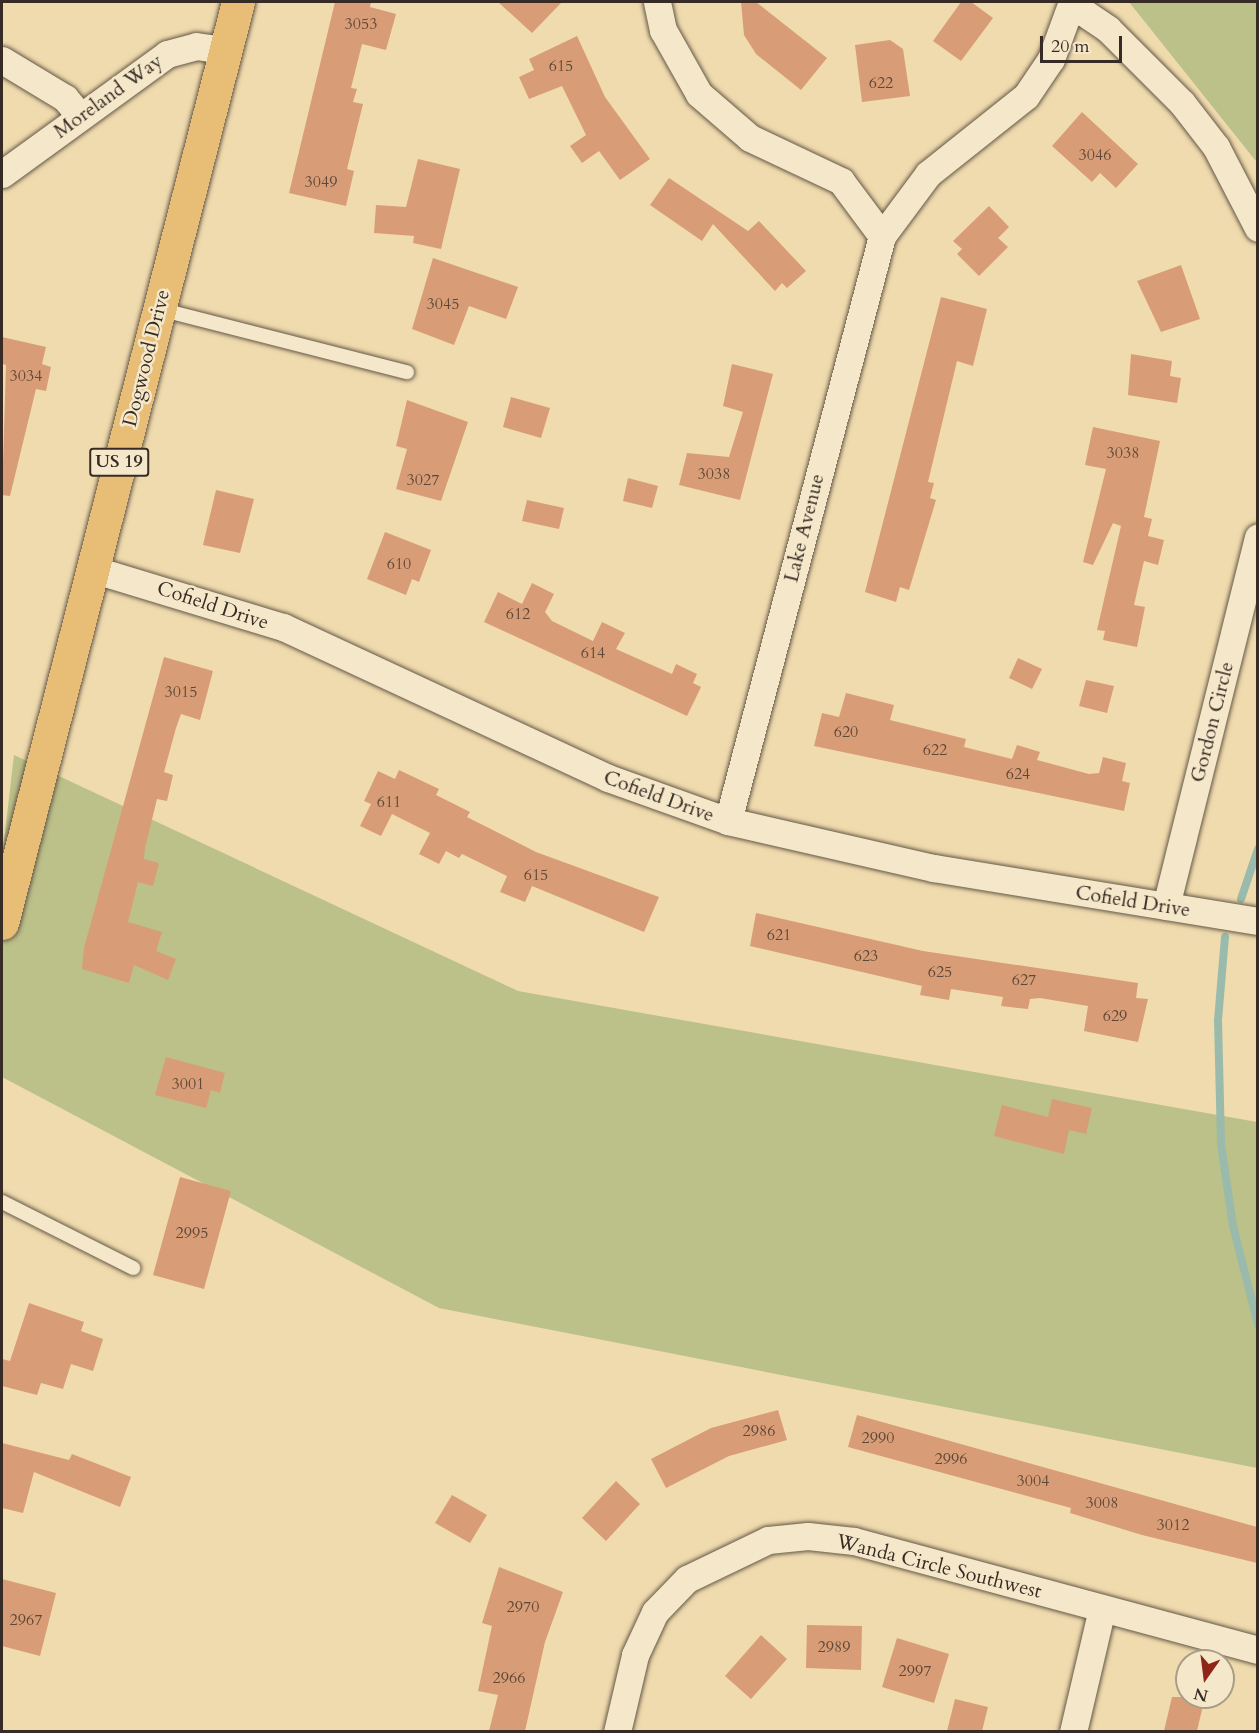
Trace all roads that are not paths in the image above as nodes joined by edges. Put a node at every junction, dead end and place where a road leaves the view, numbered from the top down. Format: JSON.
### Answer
{"nodes":[{"id":1,"x":238,"y":2,"type":"edge"},
{"id":2,"x":657,"y":2,"type":"edge"},
{"id":3,"x":1071,"y":6,"type":"edge"},
{"id":4,"x":225,"y":50,"type":"junction"},
{"id":5,"x":2,"y":60,"type":"edge"},
{"id":6,"x":80,"y":116,"type":"junction"},
{"id":7,"x":2,"y":174,"type":"edge"},
{"id":8,"x":1257,"y":228,"type":"edge"},
{"id":9,"x":882,"y":236,"type":"junction"},
{"id":10,"x":159,"y":309,"type":"junction"},
{"id":11,"x":406,"y":372,"type":"dead end"},
{"id":12,"x":1257,"y":537,"type":"edge"},
{"id":13,"x":92,"y":568,"type":"junction"},
{"id":14,"x":728,"y":821,"type":"junction"},
{"id":15,"x":1166,"y":906,"type":"junction"},
{"id":16,"x":1257,"y":921,"type":"edge"},
{"id":17,"x":2,"y":923,"type":"edge"},
{"id":18,"x":2,"y":1202,"type":"edge"},
{"id":19,"x":133,"y":1268,"type":"dead end"},
{"id":20,"x":1102,"y":1608,"type":"junction"},
{"id":21,"x":1257,"y":1650,"type":"edge"},
{"id":22,"x":617,"y":1731,"type":"edge"},
{"id":23,"x":1073,"y":1731,"type":"edge"}],
"edges":[{"from":1,"to":4,"type":"main road","name":"Dogwood Drive","number":"US 19"},
{"from":2,"to":9,"type":"street"},
{"from":3,"to":8,"type":"street"},
{"from":3,"to":9,"type":"street"},
{"from":4,"to":6,"type":"street","name":"Moreland Way"},
{"from":4,"to":10,"type":"main road","name":"Dogwood Drive","number":"US 19"},
{"from":5,"to":6,"type":"street"},
{"from":6,"to":7,"type":"street","name":"Moreland Way"},
{"from":9,"to":14,"type":"street","name":"Lake Avenue"},
{"from":10,"to":11,"type":"lane"},
{"from":10,"to":13,"type":"main road","name":"Dogwood Drive","number":"US 19"},
{"from":12,"to":15,"type":"street","name":"Gordon Circle"},
{"from":13,"to":14,"type":"street","name":"Cofield Drive"},
{"from":13,"to":17,"type":"main road","name":"Dogwood Drive","number":"US 19"},
{"from":14,"to":15,"type":"street","name":"Cofield Drive"},
{"from":15,"to":16,"type":"street","name":"Cofield Drive"},
{"from":18,"to":19,"type":"lane"},
{"from":20,"to":21,"type":"street","name":"Wanda Circle Southwest"},
{"from":20,"to":22,"type":"street","name":"Wanda Circle Southwest"},
{"from":20,"to":23,"type":"street"}]}
